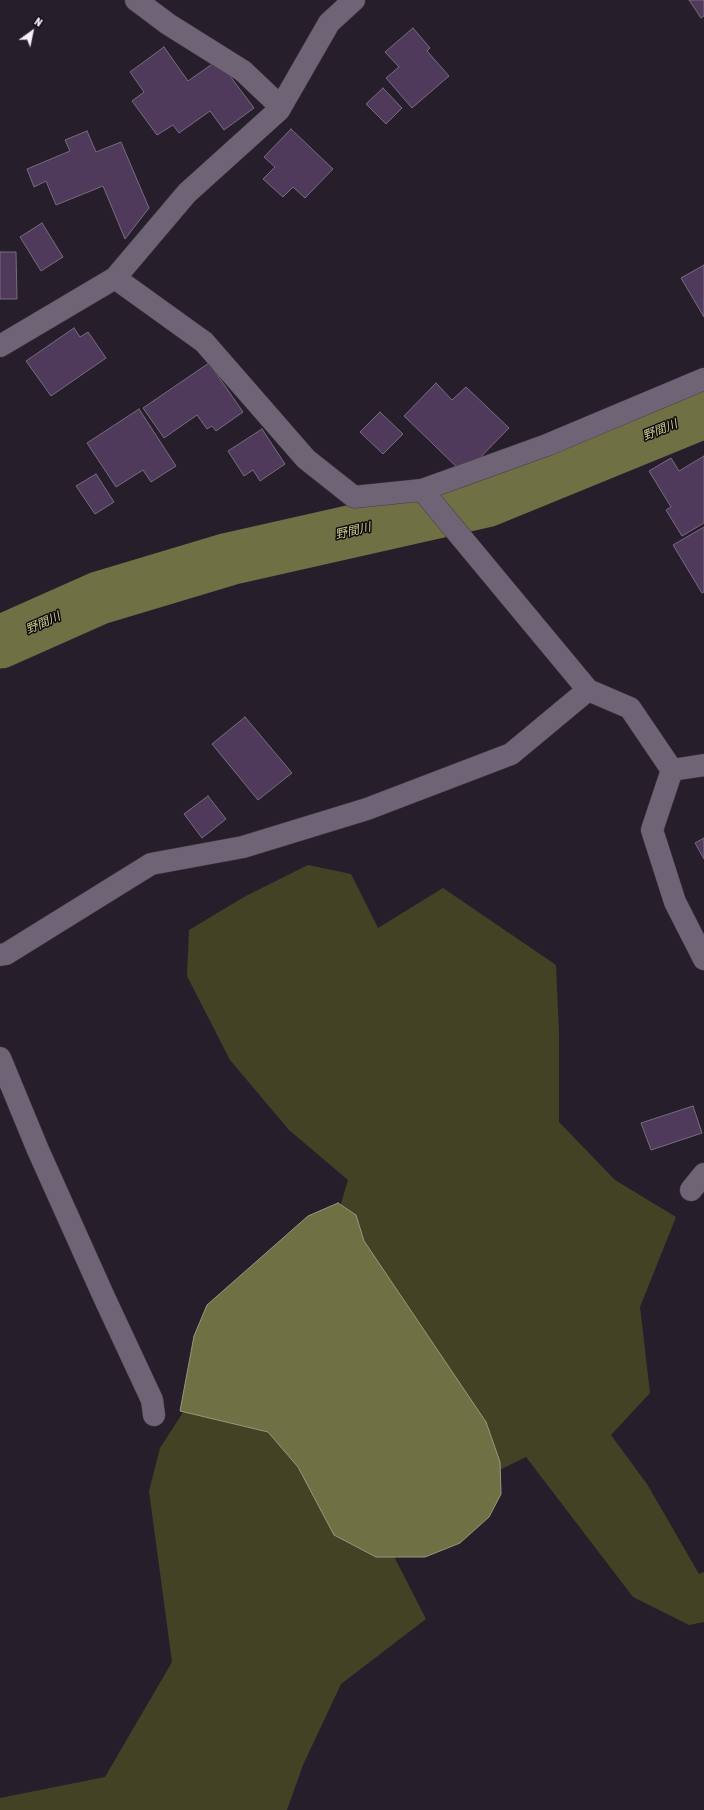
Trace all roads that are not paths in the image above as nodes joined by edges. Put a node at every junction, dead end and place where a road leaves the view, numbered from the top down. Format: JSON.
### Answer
{"nodes":[{"id":1,"x":136,"y":0,"type":"edge"},
{"id":2,"x":354,"y":0,"type":"edge"},
{"id":3,"x":281,"y":106,"type":"junction"},
{"id":4,"x":115,"y":278,"type":"junction"},
{"id":5,"x":0,"y":346,"type":"edge"},
{"id":6,"x":704,"y":379,"type":"edge"},
{"id":7,"x":422,"y":490,"type":"junction"},
{"id":8,"x":588,"y":690,"type":"junction"},
{"id":9,"x":704,"y":765,"type":"edge"},
{"id":10,"x":672,"y":770,"type":"junction"},
{"id":11,"x":0,"y":955,"type":"edge"},
{"id":12,"x":704,"y":959,"type":"edge"},
{"id":13,"x":0,"y":1058,"type":"edge"},
{"id":14,"x":154,"y":1415,"type":"dead end"}],
"edges":[{"from":1,"to":3,"type":"street"},
{"from":2,"to":3,"type":"street"},
{"from":3,"to":4,"type":"street"},
{"from":4,"to":5,"type":"street"},
{"from":4,"to":7,"type":"street"},
{"from":6,"to":7,"type":"street"},
{"from":7,"to":8,"type":"street"},
{"from":8,"to":10,"type":"street"},
{"from":8,"to":11,"type":"street"},
{"from":9,"to":10,"type":"street"},
{"from":10,"to":12,"type":"street"},
{"from":13,"to":14,"type":"street"}]}
